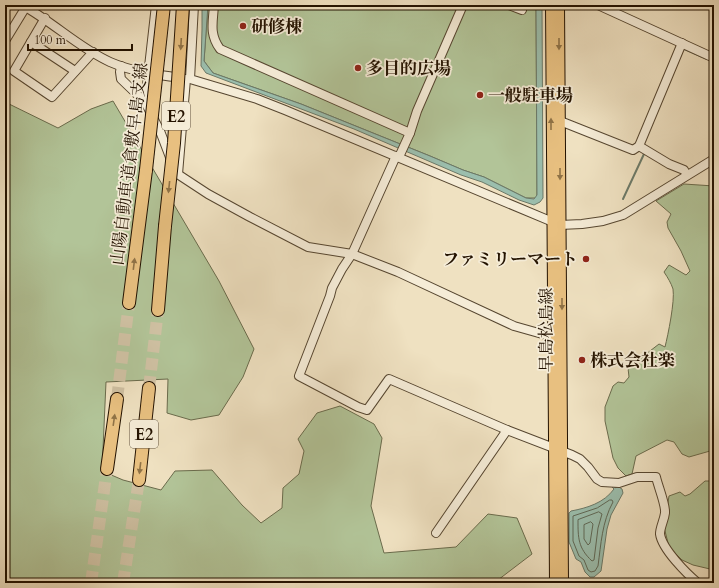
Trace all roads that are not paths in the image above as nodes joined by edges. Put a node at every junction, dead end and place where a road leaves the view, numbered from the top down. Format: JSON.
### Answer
{"nodes":[{"id":1,"x":156,"y":5,"type":"edge"},
{"id":2,"x":164,"y":5,"type":"edge"},
{"id":3,"x":183,"y":5,"type":"edge"},
{"id":4,"x":194,"y":5,"type":"edge"},
{"id":5,"x":214,"y":5,"type":"edge"},
{"id":6,"x":463,"y":5,"type":"edge"},
{"id":7,"x":509,"y":5,"type":"edge"},
{"id":8,"x":551,"y":5,"type":"edge"},
{"id":9,"x":559,"y":5,"type":"edge"},
{"id":10,"x":598,"y":5,"type":"edge"},
{"id":11,"x":25,"y":6,"type":"edge"},
{"id":12,"x":522,"y":10,"type":"dead end"},
{"id":13,"x":45,"y":18,"type":"junction"},
{"id":14,"x":5,"y":41,"type":"edge"},
{"id":15,"x":31,"y":42,"type":"junction"},
{"id":16,"x":681,"y":45,"type":"junction"},
{"id":17,"x":92,"y":52,"type":"junction"},
{"id":18,"x":714,"y":58,"type":"edge"},
{"id":19,"x":121,"y":66,"type":"junction"},
{"id":20,"x":75,"y":71,"type":"junction"},
{"id":21,"x":148,"y":74,"type":"junction"},
{"id":22,"x":188,"y":79,"type":"junction"},
{"id":23,"x":145,"y":102,"type":"junction"},
{"id":24,"x":560,"y":121,"type":"junction"},
{"id":25,"x":410,"y":133,"type":"junction"},
{"id":26,"x":639,"y":148,"type":"junction"},
{"id":27,"x":400,"y":152,"type":"junction"},
{"id":28,"x":714,"y":159,"type":"edge"},
{"id":29,"x":178,"y":174,"type":"junction"},
{"id":30,"x":687,"y":175,"type":"junction"},
{"id":31,"x":556,"y":224,"type":"junction"},
{"id":32,"x":352,"y":254,"type":"junction"},
{"id":33,"x":129,"y":303,"type":"tunnel mouth"},
{"id":34,"x":158,"y":310,"type":"tunnel mouth"},
{"id":35,"x":553,"y":337,"type":"junction"},
{"id":36,"x":149,"y":388,"type":"tunnel mouth"},
{"id":37,"x":117,"y":399,"type":"tunnel mouth"},
{"id":38,"x":507,"y":430,"type":"junction"},
{"id":39,"x":559,"y":450,"type":"junction"},
{"id":40,"x":107,"y":469,"type":"tunnel mouth"},
{"id":41,"x":139,"y":480,"type":"tunnel mouth"},
{"id":42,"x":436,"y":533,"type":"dead end"},
{"id":43,"x":555,"y":583,"type":"edge"},
{"id":44,"x":563,"y":583,"type":"edge"},
{"id":45,"x":698,"y":583,"type":"edge"}],
"edges":[{"from":1,"to":21,"type":"street"},
{"from":33,"to":2,"type":"highway","name":"山陽自動車道倉敷早島支線","number":"E2","one_way":true,"bridge":true},
{"from":3,"to":34,"type":"highway","number":"E2","one_way":true,"bridge":true},
{"from":4,"to":22,"type":"street"},
{"from":5,"to":25,"type":"street"},
{"from":6,"to":25,"type":"street"},
{"from":7,"to":12,"type":"street"},
{"from":31,"to":8,"type":"main road","name":"早島松島線","one_way":true},
{"from":9,"to":24,"type":"main road","name":"早島松島線","one_way":true},
{"from":10,"to":16,"type":"street"},
{"from":11,"to":13,"type":"street"},
{"from":11,"to":14,"type":"street"},
{"from":13,"to":15,"type":"street"},
{"from":13,"to":17,"type":"street"},
{"from":15,"to":20,"type":"street"},
{"from":15,"to":20,"type":"street"},
{"from":16,"to":18,"type":"street"},
{"from":16,"to":26,"type":"street"},
{"from":17,"to":19,"type":"street"},
{"from":17,"to":20,"type":"street"},
{"from":19,"to":21,"type":"street"},
{"from":19,"to":23,"type":"street"},
{"from":21,"to":22,"type":"street"},
{"from":21,"to":23,"type":"street"},
{"from":22,"to":27,"type":"street"},
{"from":22,"to":29,"type":"street"},
{"from":23,"to":29,"type":"street"},
{"from":24,"to":26,"type":"street"},
{"from":24,"to":31,"type":"main road","name":"早島松島線","one_way":true},
{"from":25,"to":27,"type":"street"},
{"from":26,"to":30,"type":"street"},
{"from":27,"to":31,"type":"street"},
{"from":27,"to":32,"type":"street"},
{"from":28,"to":30,"type":"street"},
{"from":29,"to":32,"type":"street"},
{"from":30,"to":31,"type":"street"},
{"from":31,"to":35,"type":"main road","name":"早島松島線"},
{"from":31,"to":39,"type":"main road","name":"早島松島線","one_way":true},
{"from":32,"to":35,"type":"street"},
{"from":32,"to":38,"type":"street"},
{"from":35,"to":39,"type":"main road","name":"早島松島線"},
{"from":36,"to":41,"type":"highway","number":"E2","one_way":true},
{"from":40,"to":37,"type":"highway","number":"E2","one_way":true},
{"from":38,"to":39,"type":"street"},
{"from":38,"to":42,"type":"street"},
{"from":39,"to":43,"type":"main road","name":"早島松島線"},
{"from":39,"to":44,"type":"main road","name":"早島松島線"},
{"from":39,"to":45,"type":"street"}]}
